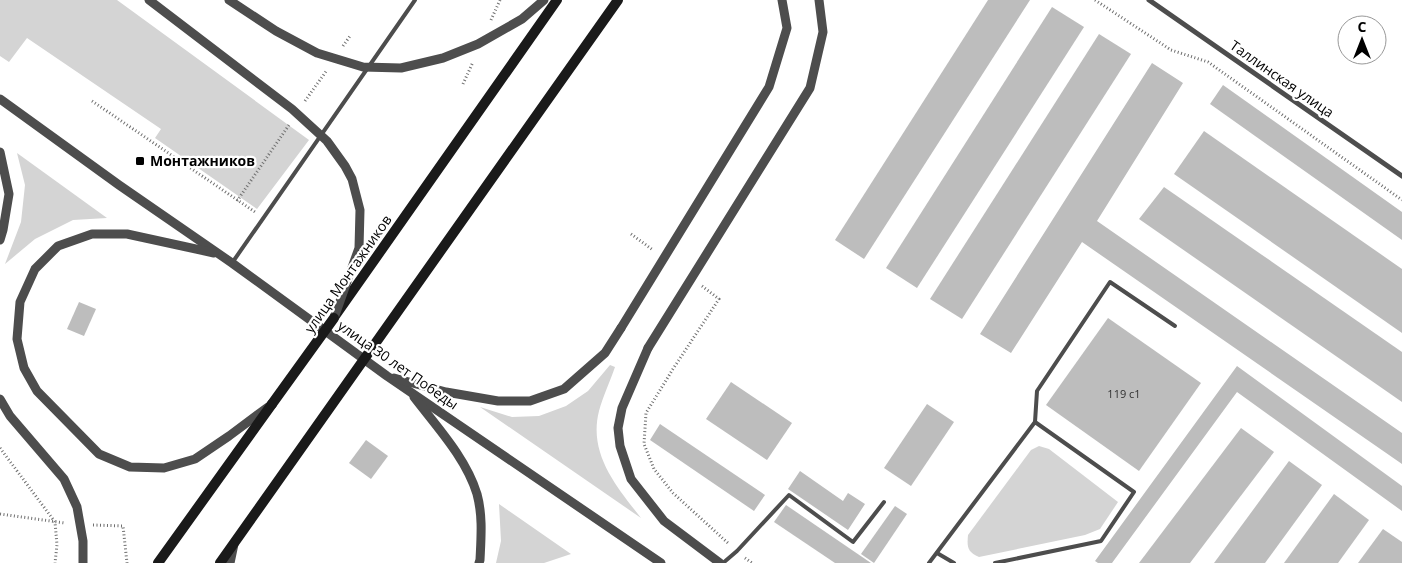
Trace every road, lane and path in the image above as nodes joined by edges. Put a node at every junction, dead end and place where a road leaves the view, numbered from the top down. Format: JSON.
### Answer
{"nodes":[{"id":1,"x":149,"y":0,"type":"edge"},
{"id":2,"x":229,"y":0,"type":"edge"},
{"id":3,"x":415,"y":0,"type":"edge"},
{"id":4,"x":544,"y":0,"type":"edge"},
{"id":5,"x":557,"y":0,"type":"edge"},
{"id":6,"x":618,"y":0,"type":"edge"},
{"id":7,"x":782,"y":0,"type":"edge"},
{"id":8,"x":819,"y":0,"type":"edge"},
{"id":9,"x":1095,"y":0,"type":"edge"},
{"id":10,"x":1149,"y":0,"type":"edge"},
{"id":11,"x":0,"y":99,"type":"edge"},
{"id":12,"x":92,"y":101,"type":"dead end"},
{"id":13,"x":0,"y":152,"type":"edge"},
{"id":14,"x":1402,"y":176,"type":"edge"},
{"id":15,"x":1402,"y":200,"type":"edge"},
{"id":16,"x":264,"y":218,"type":"junction"},
{"id":17,"x":631,"y":234,"type":"dead end"},
{"id":18,"x":0,"y":240,"type":"edge"},
{"id":19,"x":655,"y":251,"type":"dead end"},
{"id":20,"x":219,"y":254,"type":"junction"},
{"id":21,"x":232,"y":263,"type":"junction"},
{"id":22,"x":695,"y":281,"type":"dead end"},
{"id":23,"x":334,"y":318,"type":"junction"},
{"id":24,"x":1175,"y":326,"type":"dead end"},
{"id":25,"x":386,"y":376,"type":"junction"},
{"id":26,"x":410,"y":391,"type":"junction"},
{"id":27,"x":0,"y":399,"type":"edge"},
{"id":28,"x":272,"y":404,"type":"junction"},
{"id":29,"x":1035,"y":422,"type":"junction"},
{"id":30,"x":0,"y":448,"type":"edge"},
{"id":31,"x":884,"y":502,"type":"dead end"},
{"id":32,"x":0,"y":514,"type":"edge"},
{"id":33,"x":56,"y":522,"type":"junction"},
{"id":34,"x":80,"y":525,"type":"junction"},
{"id":35,"x":234,"y":543,"type":"junction"},
{"id":36,"x":737,"y":551,"type":"junction"},
{"id":37,"x":937,"y":553,"type":"junction"},
{"id":38,"x":55,"y":563,"type":"edge"},
{"id":39,"x":83,"y":563,"type":"edge"},
{"id":40,"x":127,"y":563,"type":"edge"},
{"id":41,"x":158,"y":563,"type":"edge"},
{"id":42,"x":220,"y":563,"type":"edge"},
{"id":43,"x":230,"y":563,"type":"edge"},
{"id":44,"x":479,"y":563,"type":"edge"},
{"id":45,"x":662,"y":563,"type":"edge"},
{"id":46,"x":721,"y":563,"type":"edge"},
{"id":47,"x":752,"y":563,"type":"edge"},
{"id":48,"x":929,"y":563,"type":"edge"},
{"id":49,"x":954,"y":563,"type":"edge"},
{"id":50,"x":995,"y":563,"type":"edge"}],
"edges":[{"from":1,"to":23,"type":"street","bridge":true},
{"from":2,"to":4,"type":"street","bridge":true},
{"from":3,"to":16,"type":"lane"},
{"from":5,"to":23,"type":"main road","name":"улица Монтажников","bridge":true},
{"from":6,"to":35,"type":"main road","bridge":true},
{"from":7,"to":25,"type":"street","bridge":true},
{"from":8,"to":46,"type":"street","bridge":true},
{"from":9,"to":15,"type":"path"},
{"from":10,"to":14,"type":"street","name":"Таллинская улица"},
{"from":11,"to":20,"type":"street","name":"улица 30 лет Победы"},
{"from":12,"to":16,"type":"path"},
{"from":13,"to":18,"type":"street"},
{"from":16,"to":21,"type":"lane"},
{"from":17,"to":19,"type":"path"},
{"from":20,"to":21,"type":"street","name":"улица 30 лет Победы"},
{"from":20,"to":28,"type":"street"},
{"from":21,"to":25,"type":"street","name":"улица 30 лет Победы"},
{"from":22,"to":36,"type":"path"},
{"from":23,"to":28,"type":"main road","name":"улица Монтажников","bridge":true},
{"from":24,"to":29,"type":"lane"},
{"from":25,"to":26,"type":"street","name":"улица 30 лет Победы"},
{"from":26,"to":44,"type":"street"},
{"from":26,"to":45,"type":"street","name":"улица 30 лет Победы"},
{"from":27,"to":34,"type":"street"},
{"from":28,"to":41,"type":"main road","name":"улица Монтажников"},
{"from":29,"to":37,"type":"lane"},
{"from":29,"to":50,"type":"lane"},
{"from":30,"to":33,"type":"path"},
{"from":31,"to":36,"type":"lane"},
{"from":32,"to":33,"type":"path"},
{"from":33,"to":34,"type":"path"},
{"from":33,"to":38,"type":"path"},
{"from":34,"to":39,"type":"street"},
{"from":34,"to":40,"type":"path"},
{"from":35,"to":42,"type":"main road","bridge":true},
{"from":35,"to":43,"type":"street"},
{"from":36,"to":46,"type":"lane"},
{"from":36,"to":47,"type":"path"},
{"from":37,"to":48,"type":"lane"},
{"from":37,"to":49,"type":"lane"}]}
